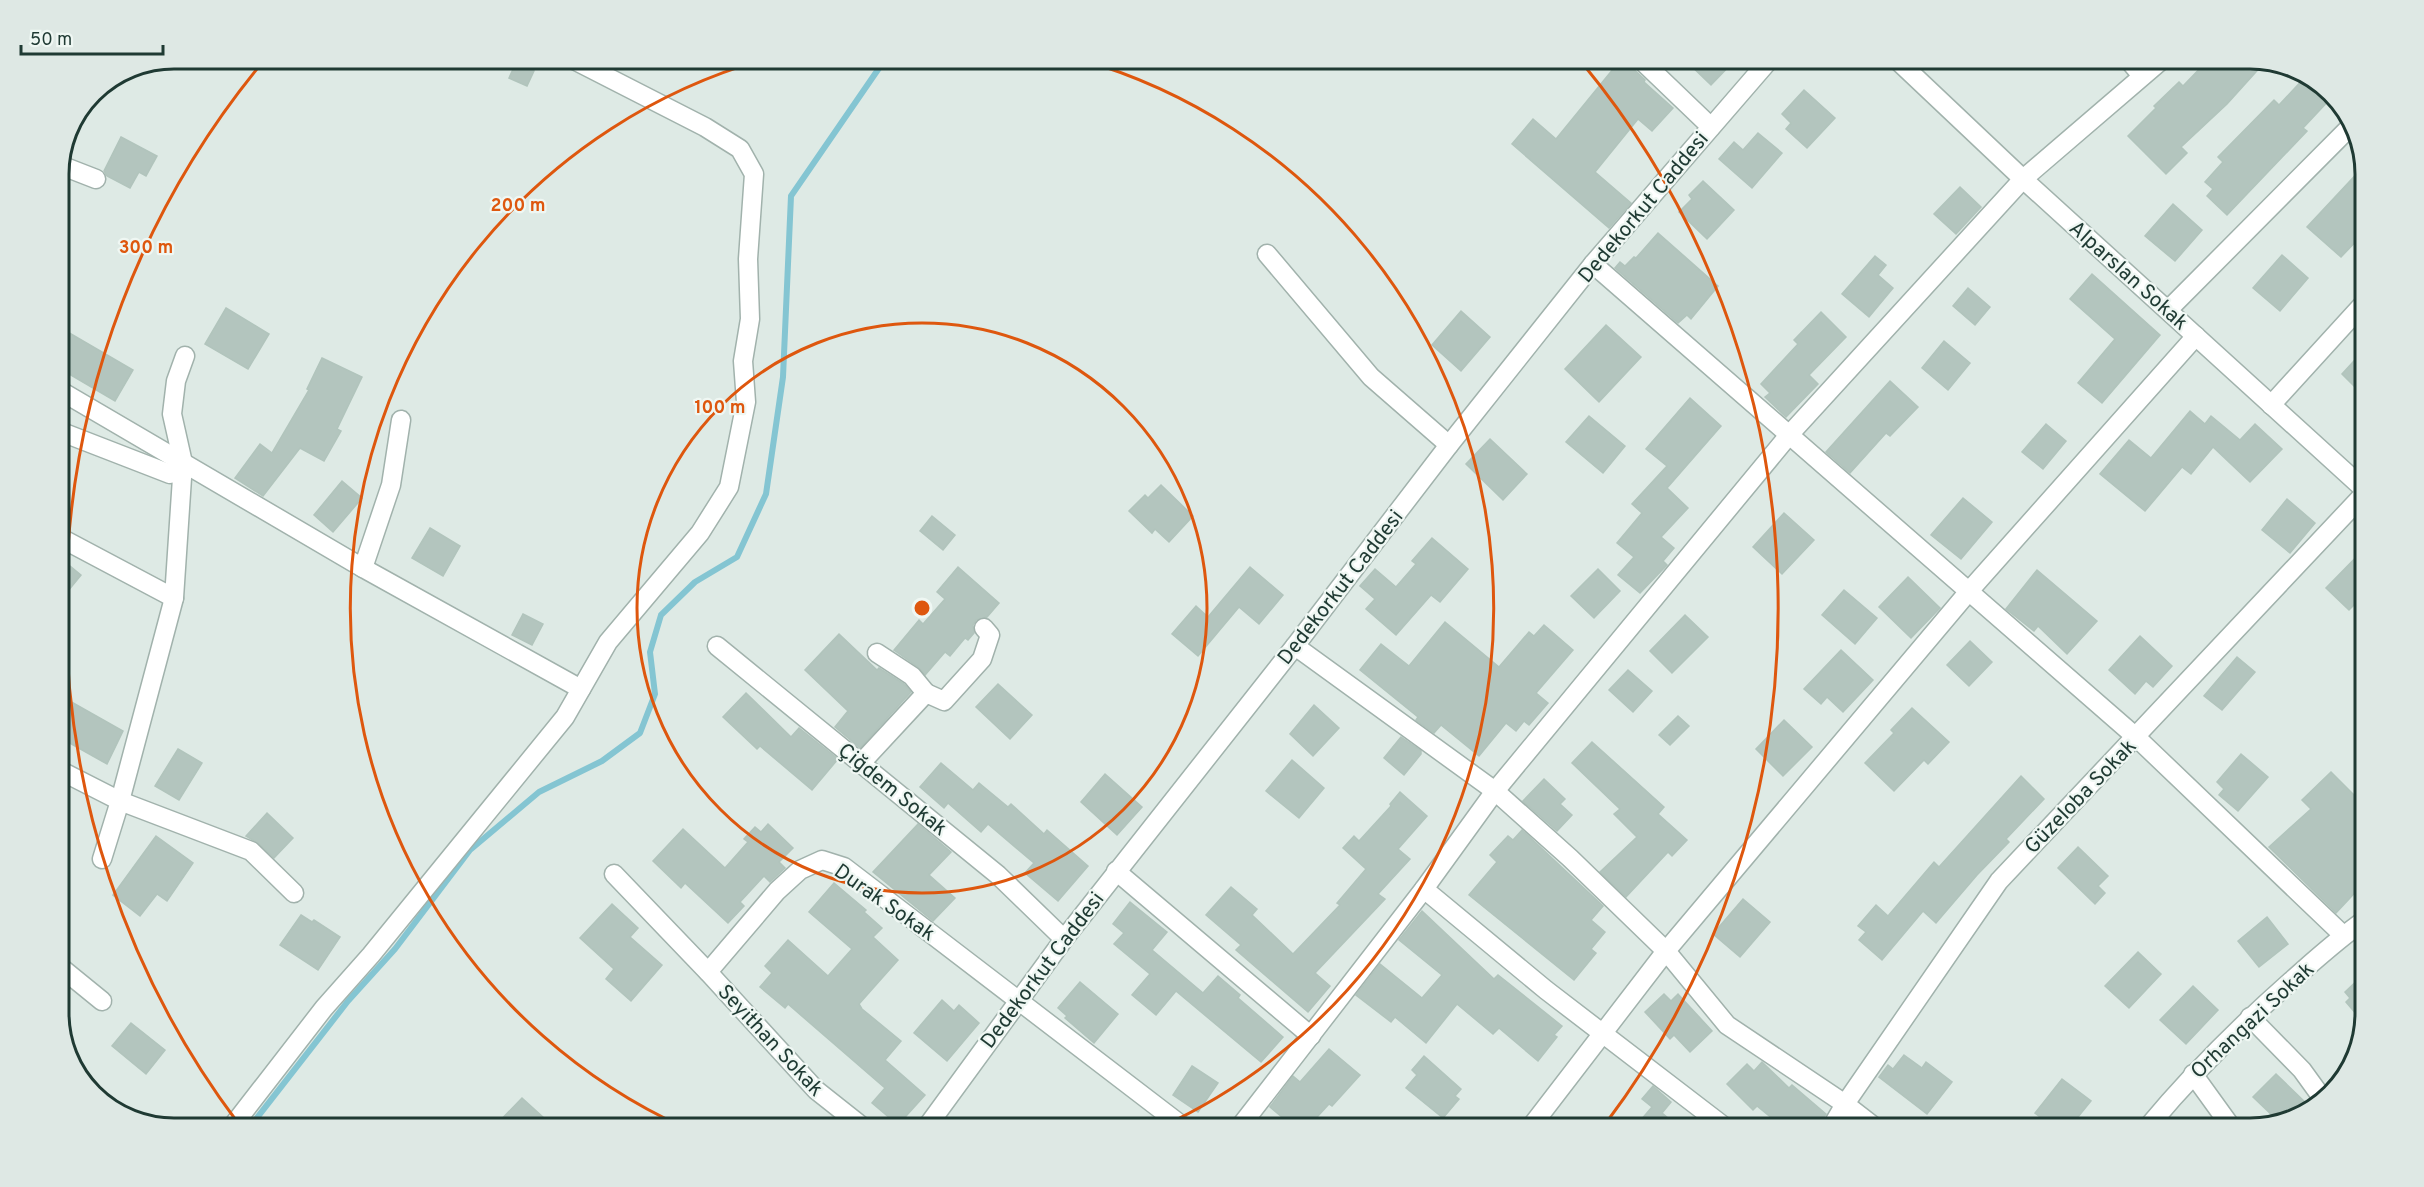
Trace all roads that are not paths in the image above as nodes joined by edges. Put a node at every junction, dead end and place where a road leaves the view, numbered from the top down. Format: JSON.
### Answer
{"nodes":[{"id":1,"x":592,"y":69,"type":"edge"},
{"id":2,"x":1650,"y":69,"type":"edge"},
{"id":3,"x":1761,"y":69,"type":"edge"},
{"id":4,"x":1907,"y":69,"type":"edge"},
{"id":5,"x":2136,"y":69,"type":"edge"},
{"id":6,"x":2151,"y":69,"type":"edge"},
{"id":7,"x":2142,"y":76,"type":"junction"},
{"id":8,"x":1711,"y":127,"type":"junction"},
{"id":9,"x":2345,"y":132,"type":"edge"},
{"id":10,"x":69,"y":169,"type":"edge"},
{"id":11,"x":2023,"y":179,"type":"junction"},
{"id":12,"x":96,"y":180,"type":"dead end"},
{"id":13,"x":1267,"y":254,"type":"dead end"},
{"id":14,"x":1593,"y":264,"type":"junction"},
{"id":15,"x":2168,"y":310,"type":"junction"},
{"id":16,"x":2355,"y":313,"type":"edge"},
{"id":17,"x":2196,"y":336,"type":"junction"},
{"id":18,"x":185,"y":356,"type":"dead end"},
{"id":19,"x":69,"y":396,"type":"edge"},
{"id":20,"x":2271,"y":405,"type":"junction"},
{"id":21,"x":401,"y":420,"type":"dead end"},
{"id":22,"x":69,"y":435,"type":"edge"},
{"id":23,"x":1790,"y":435,"type":"junction"},
{"id":24,"x":1449,"y":445,"type":"junction"},
{"id":25,"x":183,"y":463,"type":"junction"},
{"id":26,"x":2355,"y":482,"type":"edge"},
{"id":27,"x":2355,"y":502,"type":"edge"},
{"id":28,"x":69,"y":542,"type":"edge"},
{"id":29,"x":363,"y":568,"type":"junction"},
{"id":30,"x":1970,"y":590,"type":"junction"},
{"id":31,"x":174,"y":598,"type":"junction"},
{"id":32,"x":984,"y":628,"type":"dead end"},
{"id":33,"x":717,"y":646,"type":"dead end"},
{"id":34,"x":1295,"y":646,"type":"junction"},
{"id":35,"x":877,"y":653,"type":"dead end"},
{"id":36,"x":581,"y":689,"type":"junction"},
{"id":37,"x":926,"y":693,"type":"junction"},
{"id":38,"x":2136,"y":737,"type":"junction"},
{"id":39,"x":861,"y":764,"type":"junction"},
{"id":40,"x":69,"y":775,"type":"edge"},
{"id":41,"x":1496,"y":791,"type":"junction"},
{"id":42,"x":120,"y":801,"type":"junction"},
{"id":43,"x":102,"y":859,"type":"dead end"},
{"id":44,"x":1116,"y":871,"type":"junction"},
{"id":45,"x":614,"y":874,"type":"dead end"},
{"id":46,"x":1424,"y":888,"type":"junction"},
{"id":47,"x":294,"y":893,"type":"dead end"},
{"id":48,"x":2355,"y":927,"type":"edge"},
{"id":49,"x":2343,"y":935,"type":"junction"},
{"id":50,"x":1064,"y":939,"type":"junction"},
{"id":51,"x":1666,"y":951,"type":"junction"},
{"id":52,"x":708,"y":972,"type":"junction"},
{"id":53,"x":69,"y":974,"type":"edge"},
{"id":54,"x":1020,"y":1000,"type":"junction"},
{"id":55,"x":102,"y":1001,"type":"dead end"},
{"id":56,"x":2250,"y":1017,"type":"junction"},
{"id":57,"x":1603,"y":1035,"type":"junction"},
{"id":58,"x":1311,"y":1036,"type":"junction"},
{"id":59,"x":2193,"y":1074,"type":"junction"},
{"id":60,"x":2318,"y":1093,"type":"edge"},
{"id":61,"x":1845,"y":1104,"type":"junction"},
{"id":62,"x":239,"y":1118,"type":"edge"},
{"id":63,"x":851,"y":1118,"type":"edge"},
{"id":64,"x":933,"y":1118,"type":"edge"},
{"id":65,"x":1172,"y":1118,"type":"edge"},
{"id":66,"x":1247,"y":1118,"type":"edge"},
{"id":67,"x":1538,"y":1118,"type":"edge"},
{"id":68,"x":1713,"y":1118,"type":"edge"},
{"id":69,"x":1837,"y":1118,"type":"edge"},
{"id":70,"x":1863,"y":1118,"type":"edge"},
{"id":71,"x":2156,"y":1118,"type":"edge"},
{"id":72,"x":2225,"y":1118,"type":"edge"}],
"edges":[{"from":1,"to":36,"type":"street"},
{"from":2,"to":8,"type":"street"},
{"from":3,"to":8,"type":"street","name":"Dedekorkut Caddesi"},
{"from":4,"to":11,"type":"street","name":"Alparslan Sokak"},
{"from":5,"to":7,"type":"street"},
{"from":6,"to":7,"type":"street"},
{"from":7,"to":11,"type":"street"},
{"from":8,"to":14,"type":"street","name":"Dedekorkut Caddesi"},
{"from":9,"to":15,"type":"street"},
{"from":10,"to":12,"type":"street"},
{"from":11,"to":15,"type":"street","name":"Alparslan Sokak"},
{"from":11,"to":23,"type":"street"},
{"from":13,"to":24,"type":"street"},
{"from":14,"to":23,"type":"street"},
{"from":14,"to":24,"type":"street","name":"Dedekorkut Caddesi"},
{"from":15,"to":17,"type":"street","name":"Alparslan Sokak"},
{"from":16,"to":20,"type":"street"},
{"from":17,"to":20,"type":"street","name":"Alparslan Sokak"},
{"from":17,"to":30,"type":"street"},
{"from":18,"to":25,"type":"street"},
{"from":19,"to":25,"type":"street"},
{"from":20,"to":26,"type":"street","name":"Alparslan Sokak"},
{"from":21,"to":29,"type":"street"},
{"from":22,"to":25,"type":"street"},
{"from":23,"to":30,"type":"street"},
{"from":23,"to":41,"type":"street"},
{"from":24,"to":34,"type":"street","name":"Dedekorkut Caddesi"},
{"from":25,"to":29,"type":"street"},
{"from":25,"to":31,"type":"street"},
{"from":27,"to":38,"type":"street","name":"Güzeloba Sokak"},
{"from":28,"to":31,"type":"street"},
{"from":29,"to":36,"type":"street"},
{"from":30,"to":38,"type":"street"},
{"from":30,"to":51,"type":"street"},
{"from":31,"to":42,"type":"street"},
{"from":32,"to":37,"type":"street"},
{"from":33,"to":39,"type":"street","name":"Çiğdem Sokak"},
{"from":34,"to":41,"type":"street"},
{"from":34,"to":44,"type":"street","name":"Dedekorkut Caddesi"},
{"from":35,"to":37,"type":"street"},
{"from":36,"to":62,"type":"street"},
{"from":37,"to":39,"type":"street"},
{"from":38,"to":49,"type":"street"},
{"from":38,"to":61,"type":"street","name":"Güzeloba Sokak"},
{"from":39,"to":50,"type":"street","name":"Çiğdem Sokak"},
{"from":40,"to":42,"type":"street"},
{"from":41,"to":46,"type":"street"},
{"from":41,"to":51,"type":"street"},
{"from":42,"to":43,"type":"street"},
{"from":42,"to":47,"type":"street"},
{"from":44,"to":50,"type":"street","name":"Dedekorkut Caddesi"},
{"from":44,"to":58,"type":"street"},
{"from":45,"to":52,"type":"street","name":"Seyithan Sokak"},
{"from":46,"to":57,"type":"street"},
{"from":46,"to":58,"type":"street"},
{"from":48,"to":49,"type":"street","name":"Orhangazi Sokak"},
{"from":49,"to":56,"type":"street","name":"Orhangazi Sokak"},
{"from":50,"to":54,"type":"street","name":"Dedekorkut Caddesi"},
{"from":51,"to":57,"type":"street"},
{"from":51,"to":61,"type":"street"},
{"from":52,"to":54,"type":"street","name":"Durak Sokak"},
{"from":52,"to":63,"type":"street","name":"Seyithan Sokak"},
{"from":53,"to":55,"type":"street"},
{"from":54,"to":64,"type":"street","name":"Dedekorkut Caddesi"},
{"from":54,"to":65,"type":"street"},
{"from":56,"to":59,"type":"street","name":"Orhangazi Sokak"},
{"from":56,"to":60,"type":"street"},
{"from":57,"to":67,"type":"street"},
{"from":57,"to":68,"type":"street"},
{"from":58,"to":66,"type":"street"},
{"from":59,"to":71,"type":"street","name":"Orhangazi Sokak"},
{"from":59,"to":72,"type":"street"},
{"from":61,"to":69,"type":"street","name":"Güzeloba Sokak"},
{"from":61,"to":70,"type":"street"}]}
